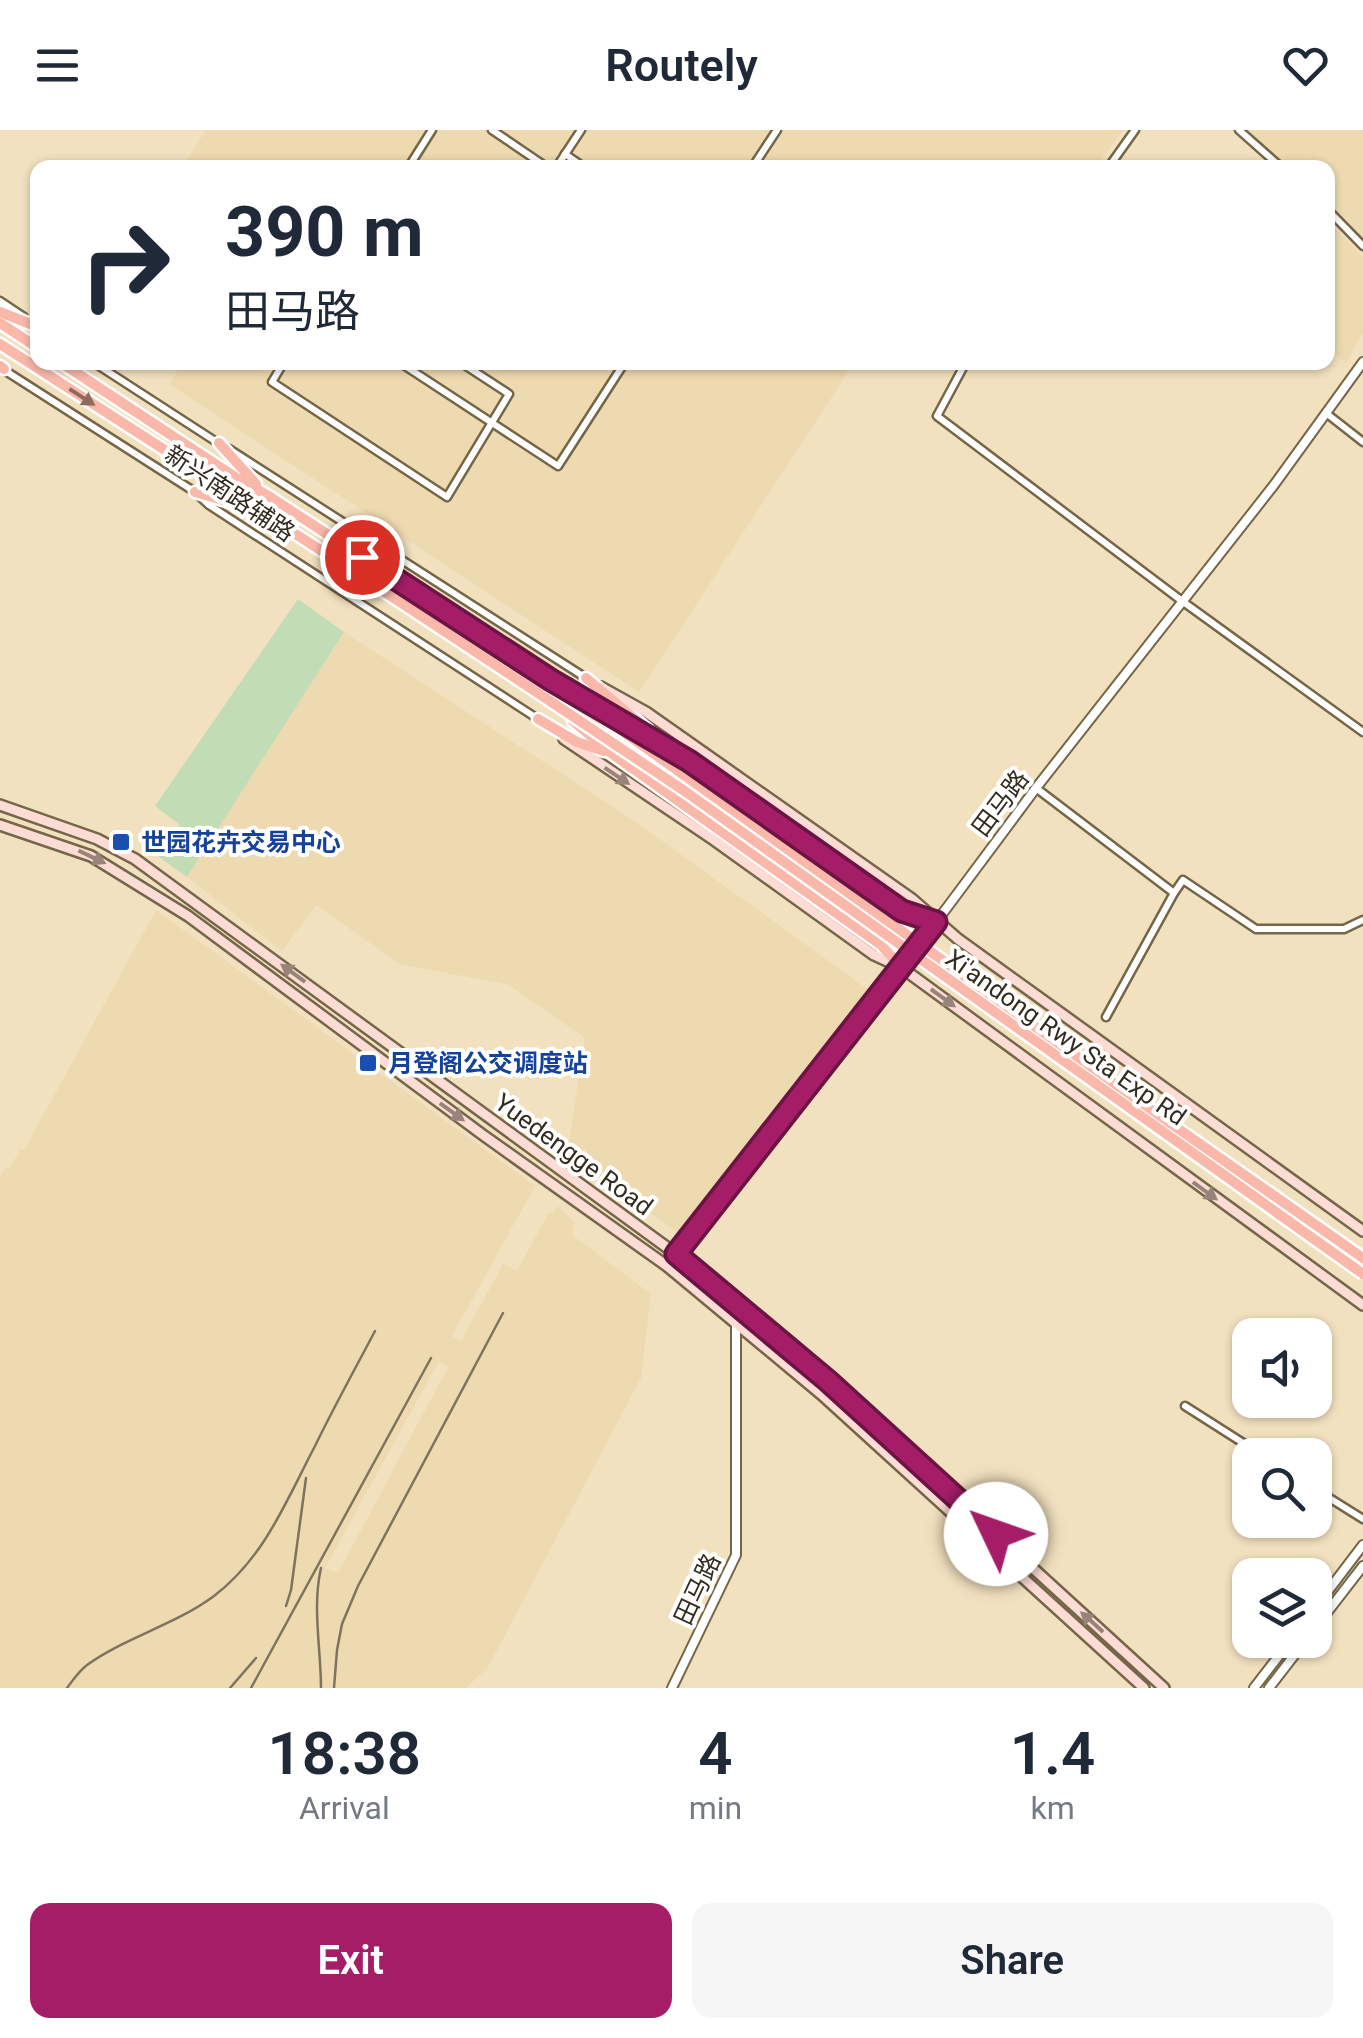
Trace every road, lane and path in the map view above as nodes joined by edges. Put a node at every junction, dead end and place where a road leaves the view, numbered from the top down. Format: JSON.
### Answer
{"nodes":[{"id":1,"x":432,"y":130,"type":"edge"},
{"id":2,"x":492,"y":130,"type":"edge"},
{"id":3,"x":581,"y":130,"type":"edge"},
{"id":4,"x":777,"y":130,"type":"edge"},
{"id":5,"x":1136,"y":130,"type":"edge"},
{"id":6,"x":1240,"y":130,"type":"edge"},
{"id":7,"x":565,"y":154,"type":"junction"},
{"id":8,"x":413,"y":160,"type":"edge"},
{"id":9,"x":536,"y":160,"type":"edge"},
{"id":10,"x":561,"y":160,"type":"edge"},
{"id":11,"x":574,"y":160,"type":"edge"},
{"id":12,"x":757,"y":160,"type":"edge"},
{"id":13,"x":1114,"y":160,"type":"edge"},
{"id":14,"x":1273,"y":160,"type":"edge"},
{"id":15,"x":1335,"y":217,"type":"edge"},
{"id":16,"x":1363,"y":246,"type":"edge"},
{"id":17,"x":0,"y":301,"type":"edge"},
{"id":18,"x":0,"y":312,"type":"edge"},
{"id":19,"x":30,"y":322,"type":"edge"},
{"id":20,"x":0,"y":323,"type":"edge"},
{"id":21,"x":30,"y":324,"type":"edge"},
{"id":22,"x":30,"y":343,"type":"edge"},
{"id":23,"x":0,"y":344,"type":"edge"},
{"id":24,"x":1363,"y":362,"type":"edge"},
{"id":25,"x":30,"y":363,"type":"edge"},
{"id":26,"x":1,"y":367,"type":"edge"},
{"id":27,"x":40,"y":370,"type":"edge"},
{"id":28,"x":72,"y":370,"type":"edge"},
{"id":29,"x":105,"y":370,"type":"edge"},
{"id":30,"x":279,"y":370,"type":"edge"},
{"id":31,"x":411,"y":370,"type":"edge"},
{"id":32,"x":472,"y":370,"type":"edge"},
{"id":33,"x":620,"y":370,"type":"edge"},
{"id":34,"x":962,"y":370,"type":"edge"},
{"id":35,"x":1326,"y":413,"type":"junction"},
{"id":36,"x":492,"y":423,"type":"junction"},
{"id":37,"x":1363,"y":442,"type":"edge"},
{"id":38,"x":219,"y":443,"type":"junction"},
{"id":39,"x":195,"y":492,"type":"junction"},
{"id":40,"x":267,"y":495,"type":"junction"},
{"id":41,"x":260,"y":511,"type":"junction"},
{"id":42,"x":1182,"y":601,"type":"junction"},
{"id":43,"x":586,"y":678,"type":"junction"},
{"id":44,"x":551,"y":680,"type":"junction"},
{"id":45,"x":547,"y":699,"type":"junction"},
{"id":46,"x":538,"y":719,"type":"junction"},
{"id":47,"x":1363,"y":732,"type":"edge"},
{"id":48,"x":610,"y":753,"type":"junction"},
{"id":49,"x":689,"y":761,"type":"junction"},
{"id":50,"x":1036,"y":788,"type":"junction"},
{"id":51,"x":0,"y":805,"type":"edge"},
{"id":52,"x":0,"y":824,"type":"edge"},
{"id":53,"x":1174,"y":893,"type":"junction"},
{"id":54,"x":1363,"y":920,"type":"edge"},
{"id":55,"x":936,"y":922,"type":"junction"},
{"id":56,"x":902,"y":968,"type":"junction"},
{"id":57,"x":1106,"y":1017,"type":"dead end"},
{"id":58,"x":1363,"y":1231,"type":"edge"},
{"id":59,"x":676,"y":1254,"type":"junction"},
{"id":60,"x":1363,"y":1258,"type":"edge"},
{"id":61,"x":668,"y":1266,"type":"junction"},
{"id":62,"x":1363,"y":1274,"type":"edge"},
{"id":63,"x":1363,"y":1305,"type":"edge"},
{"id":64,"x":736,"y":1322,"type":"junction"},
{"id":65,"x":1185,"y":1406,"type":"dead end"},
{"id":66,"x":1235,"y":1438,"type":"edge"},
{"id":67,"x":1332,"y":1500,"type":"edge"},
{"id":68,"x":1363,"y":1520,"type":"edge"},
{"id":69,"x":1363,"y":1545,"type":"edge"},
{"id":70,"x":1363,"y":1566,"type":"edge"},
{"id":71,"x":1332,"y":1586,"type":"edge"},
{"id":72,"x":1332,"y":1606,"type":"edge"},
{"id":73,"x":1277,"y":1658,"type":"edge"},
{"id":74,"x":1292,"y":1658,"type":"edge"},
{"id":75,"x":672,"y":1688,"type":"edge"},
{"id":76,"x":1144,"y":1688,"type":"edge"},
{"id":77,"x":1164,"y":1688,"type":"edge"},
{"id":78,"x":1254,"y":1688,"type":"edge"},
{"id":79,"x":1269,"y":1688,"type":"edge"}],
"edges":[{"from":1,"to":8,"type":"street"},
{"from":2,"to":9,"type":"street"},
{"from":3,"to":7,"type":"street"},
{"from":4,"to":12,"type":"street"},
{"from":5,"to":13,"type":"street"},
{"from":6,"to":14,"type":"street"},
{"from":7,"to":10,"type":"street"},
{"from":7,"to":11,"type":"street"},
{"from":15,"to":16,"type":"street"},
{"from":17,"to":19,"type":"street"},
{"from":18,"to":21,"type":"main road"},
{"from":20,"to":22,"type":"main road"},
{"from":23,"to":25,"type":"main road","one_way":true},
{"from":24,"to":35,"type":"street","name":"田马路"},
{"from":26,"to":39,"type":"street","name":"新兴南路辅路"},
{"from":27,"to":41,"type":"main road","one_way":true},
{"from":28,"to":40,"type":"main road"},
{"from":29,"to":38,"type":"street","name":"新兴南路辅路"},
{"from":30,"to":36,"type":"street"},
{"from":31,"to":36,"type":"street"},
{"from":32,"to":36,"type":"street"},
{"from":33,"to":36,"type":"street"},
{"from":34,"to":42,"type":"street"},
{"from":35,"to":37,"type":"street"},
{"from":35,"to":42,"type":"street","name":"田马路"},
{"from":38,"to":40,"type":"main road"},
{"from":38,"to":43,"type":"street","name":"新兴南路辅路"},
{"from":39,"to":41,"type":"main road"},
{"from":39,"to":46,"type":"street","name":"新兴南路辅路"},
{"from":40,"to":44,"type":"main road"},
{"from":41,"to":45,"type":"main road"},
{"from":42,"to":47,"type":"street"},
{"from":42,"to":50,"type":"street","name":"田马路"},
{"from":43,"to":49,"type":"main road"},
{"from":43,"to":55,"type":"main road"},
{"from":44,"to":49,"type":"main road"},
{"from":44,"to":60,"type":"main road","name":"Xi'andong Rwy Sta Exp Rd","bridge":true},
{"from":45,"to":48,"type":"main road"},
{"from":45,"to":62,"type":"main road","name":"Xi'andong Rwy Sta Exp Rd","bridge":true},
{"from":46,"to":48,"type":"main road"},
{"from":46,"to":56,"type":"main road","one_way":true},
{"from":48,"to":56,"type":"main road"},
{"from":49,"to":55,"type":"main road"},
{"from":50,"to":53,"type":"street"},
{"from":50,"to":55,"type":"street","name":"田马路"},
{"from":59,"to":51,"type":"main road","name":"Yuedengge Road","one_way":true},
{"from":52,"to":61,"type":"main road","name":"Yuedengge Road","one_way":true},
{"from":53,"to":54,"type":"street"},
{"from":53,"to":57,"type":"street"},
{"from":55,"to":56,"type":"street","name":"田马路"},
{"from":55,"to":58,"type":"main road"},
{"from":56,"to":59,"type":"street","name":"田马路"},
{"from":56,"to":63,"type":"main road","one_way":true},
{"from":59,"to":61,"type":"street","name":"田马路"},
{"from":77,"to":59,"type":"main road","name":"Yuedengge Road","one_way":true},
{"from":61,"to":64,"type":"main road","name":"Yuedengge Road"},
{"from":64,"to":75,"type":"street","name":"田马路"},
{"from":64,"to":76,"type":"main road","name":"Yuedengge Road"},
{"from":65,"to":66,"type":"street"},
{"from":67,"to":68,"type":"street"},
{"from":69,"to":71,"type":"street"},
{"from":70,"to":72,"type":"street"},
{"from":73,"to":78,"type":"street"},
{"from":74,"to":79,"type":"street"}]}
